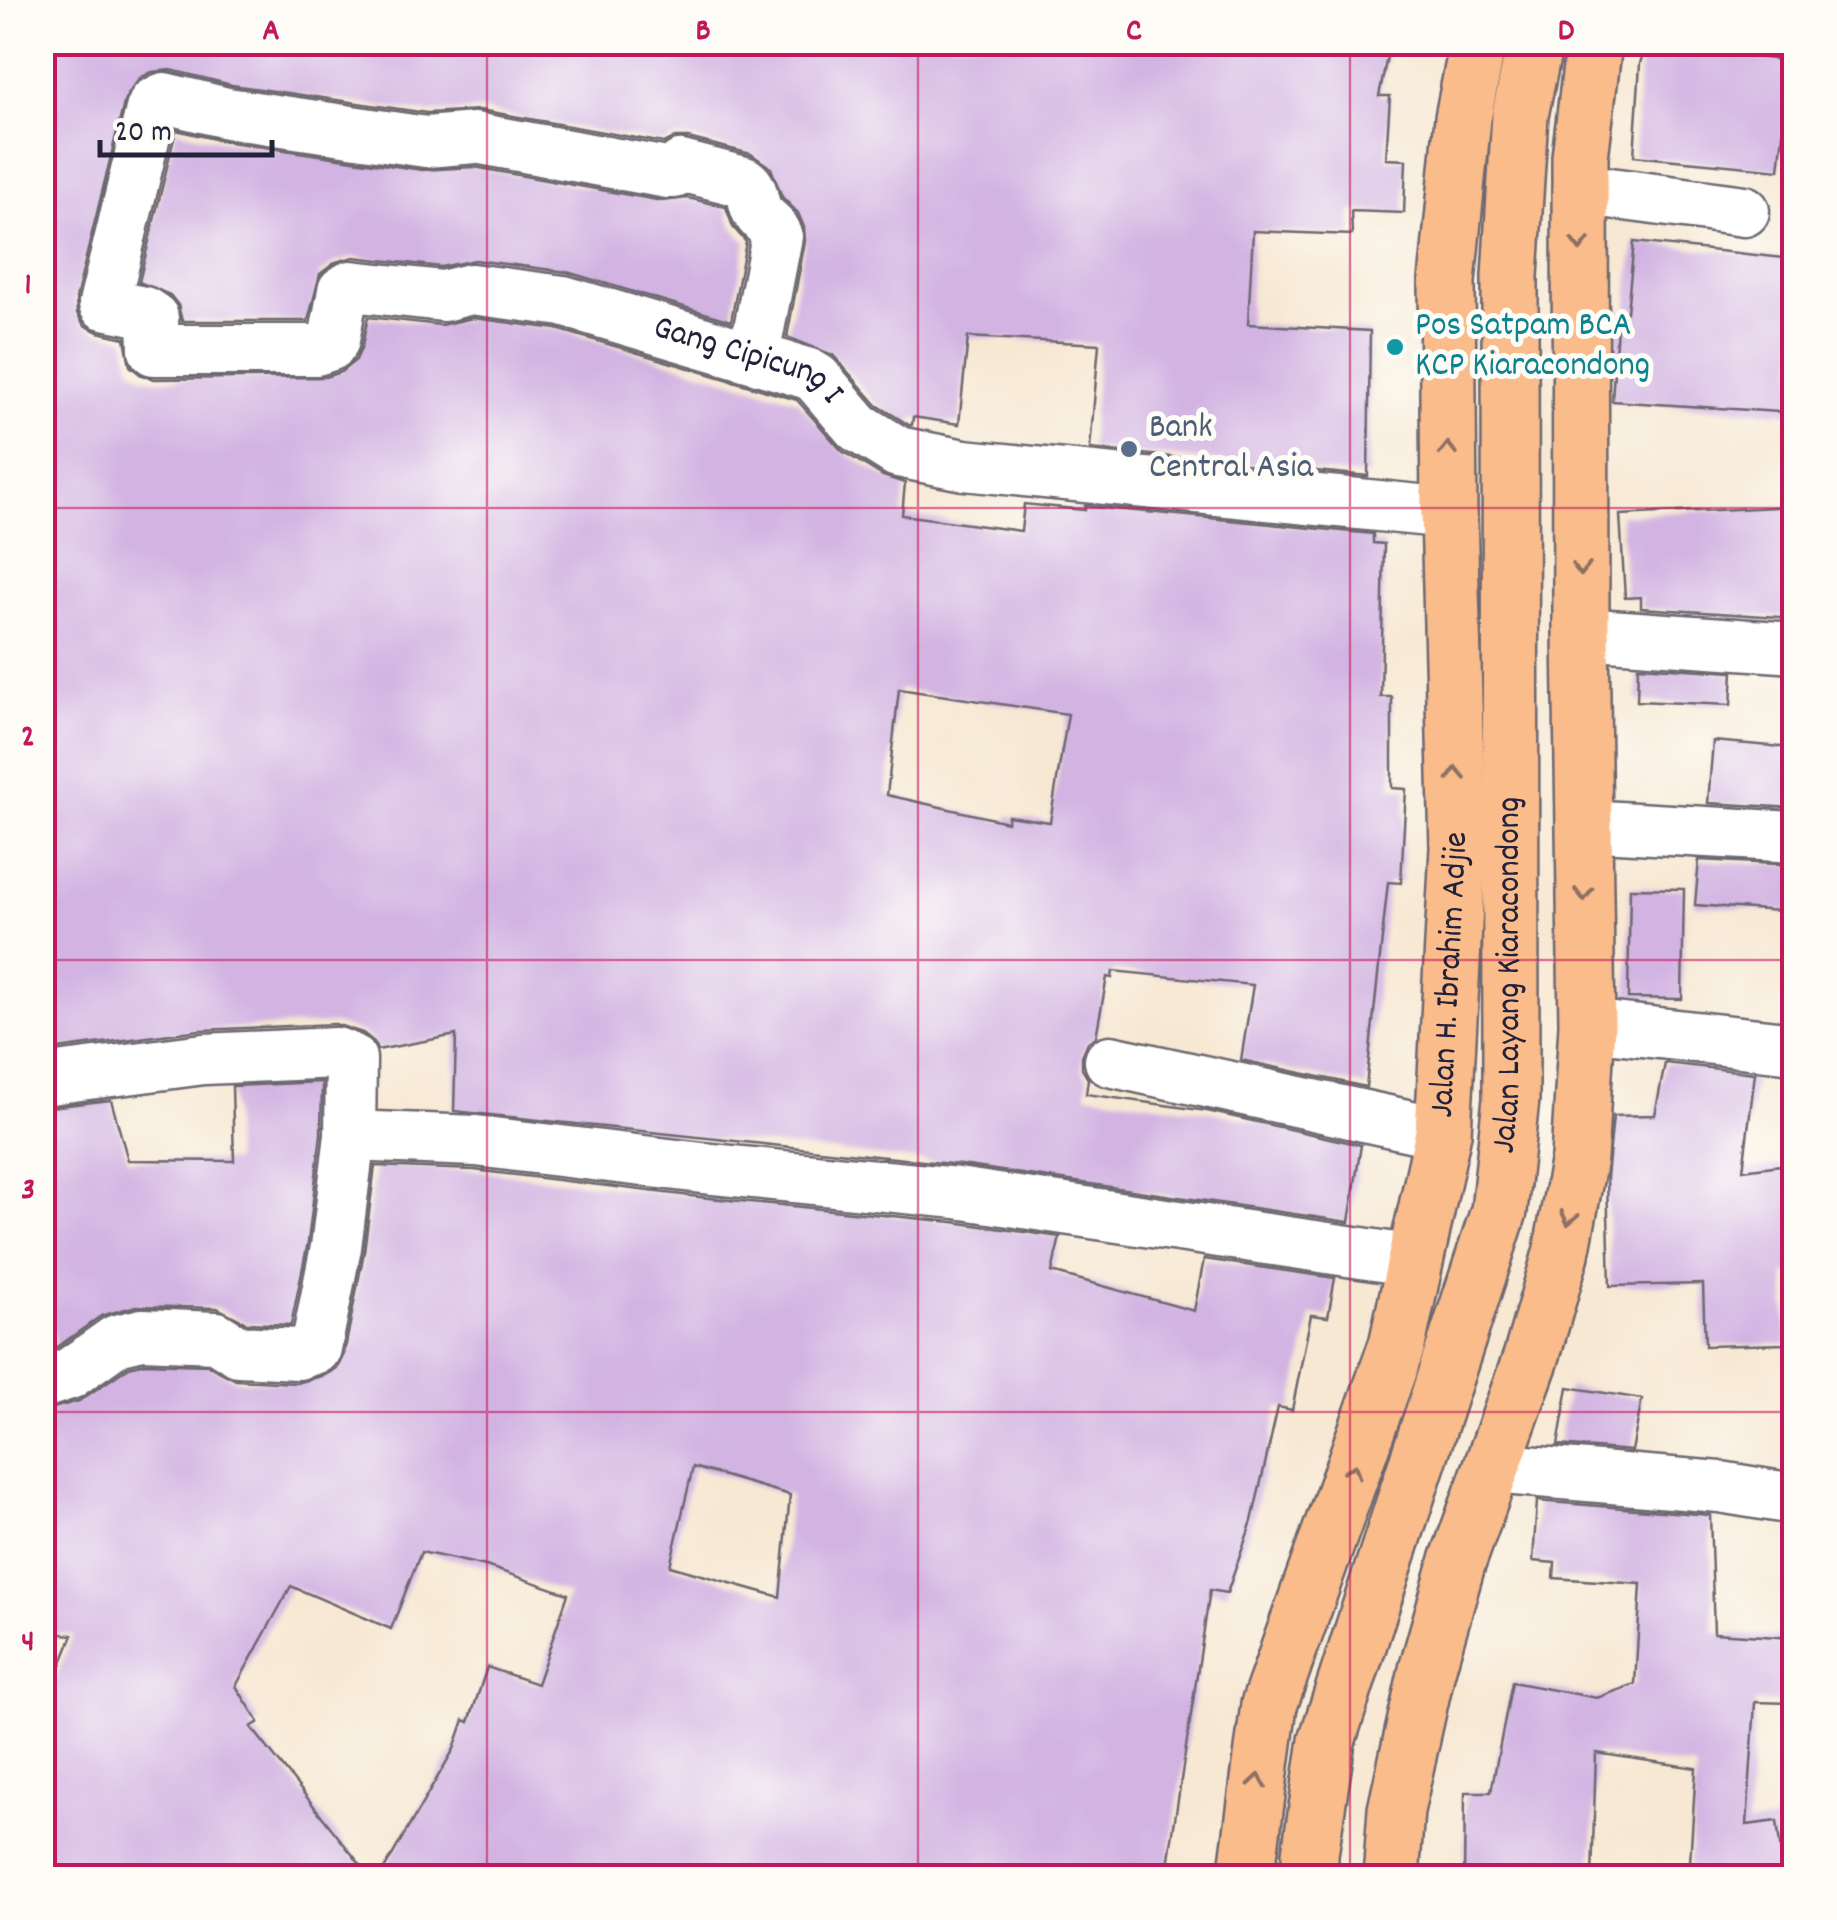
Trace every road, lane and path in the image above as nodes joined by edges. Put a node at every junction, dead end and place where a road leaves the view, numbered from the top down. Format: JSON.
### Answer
{"nodes":[{"id":1,"x":1478,"y":42,"type":"edge"},
{"id":2,"x":1535,"y":42,"type":"edge"},
{"id":3,"x":1594,"y":42,"type":"edge"},
{"id":4,"x":1580,"y":189,"type":"junction"},
{"id":5,"x":1744,"y":211,"type":"dead end"},
{"id":6,"x":754,"y":356,"type":"junction"},
{"id":7,"x":1448,"y":513,"type":"junction"},
{"id":8,"x":1581,"y":632,"type":"junction"},
{"id":9,"x":1794,"y":648,"type":"edge"},
{"id":10,"x":1583,"y":825,"type":"junction"},
{"id":11,"x":1794,"y":837,"type":"edge"},
{"id":12,"x":1587,"y":1025,"type":"junction"},
{"id":13,"x":1794,"y":1048,"type":"edge"},
{"id":14,"x":1110,"y":1060,"type":"dead end"},
{"id":15,"x":42,"y":1080,"type":"edge"},
{"id":16,"x":1443,"y":1133,"type":"junction"},
{"id":17,"x":350,"y":1136,"type":"junction"},
{"id":18,"x":1415,"y":1261,"type":"junction"},
{"id":19,"x":67,"y":1372,"type":"edge"},
{"id":20,"x":1491,"y":1468,"type":"junction"},
{"id":21,"x":1794,"y":1498,"type":"edge"},
{"id":22,"x":1246,"y":1878,"type":"edge"},
{"id":23,"x":1310,"y":1878,"type":"edge"},
{"id":24,"x":1391,"y":1878,"type":"edge"}],
"edges":[{"from":7,"to":1,"type":"main road","name":"Jalan H. Ibrahim Adjie","one_way":true},
{"from":2,"to":23,"type":"main road","name":"Jalan Layang Kiaracondong"},
{"from":3,"to":4,"type":"main road"},
{"from":4,"to":5,"type":"street"},
{"from":4,"to":8,"type":"main road","one_way":true},
{"from":6,"to":6,"type":"street","name":"Gang Cipicung I"},
{"from":6,"to":7,"type":"street","name":"Gang Cipicung I"},
{"from":16,"to":7,"type":"main road","name":"Jalan H. Ibrahim Adjie","one_way":true},
{"from":8,"to":9,"type":"street"},
{"from":8,"to":10,"type":"main road"},
{"from":10,"to":11,"type":"street"},
{"from":10,"to":12,"type":"main road","one_way":true},
{"from":12,"to":13,"type":"street"},
{"from":12,"to":20,"type":"main road","one_way":true},
{"from":14,"to":16,"type":"street"},
{"from":15,"to":17,"type":"street"},
{"from":16,"to":18,"type":"main road","name":"Jalan H. Ibrahim Adjie"},
{"from":17,"to":18,"type":"street"},
{"from":17,"to":19,"type":"street"},
{"from":22,"to":18,"type":"main road","name":"Jalan H. Ibrahim Adjie","one_way":true},
{"from":20,"to":21,"type":"street"},
{"from":20,"to":24,"type":"main road"}]}
